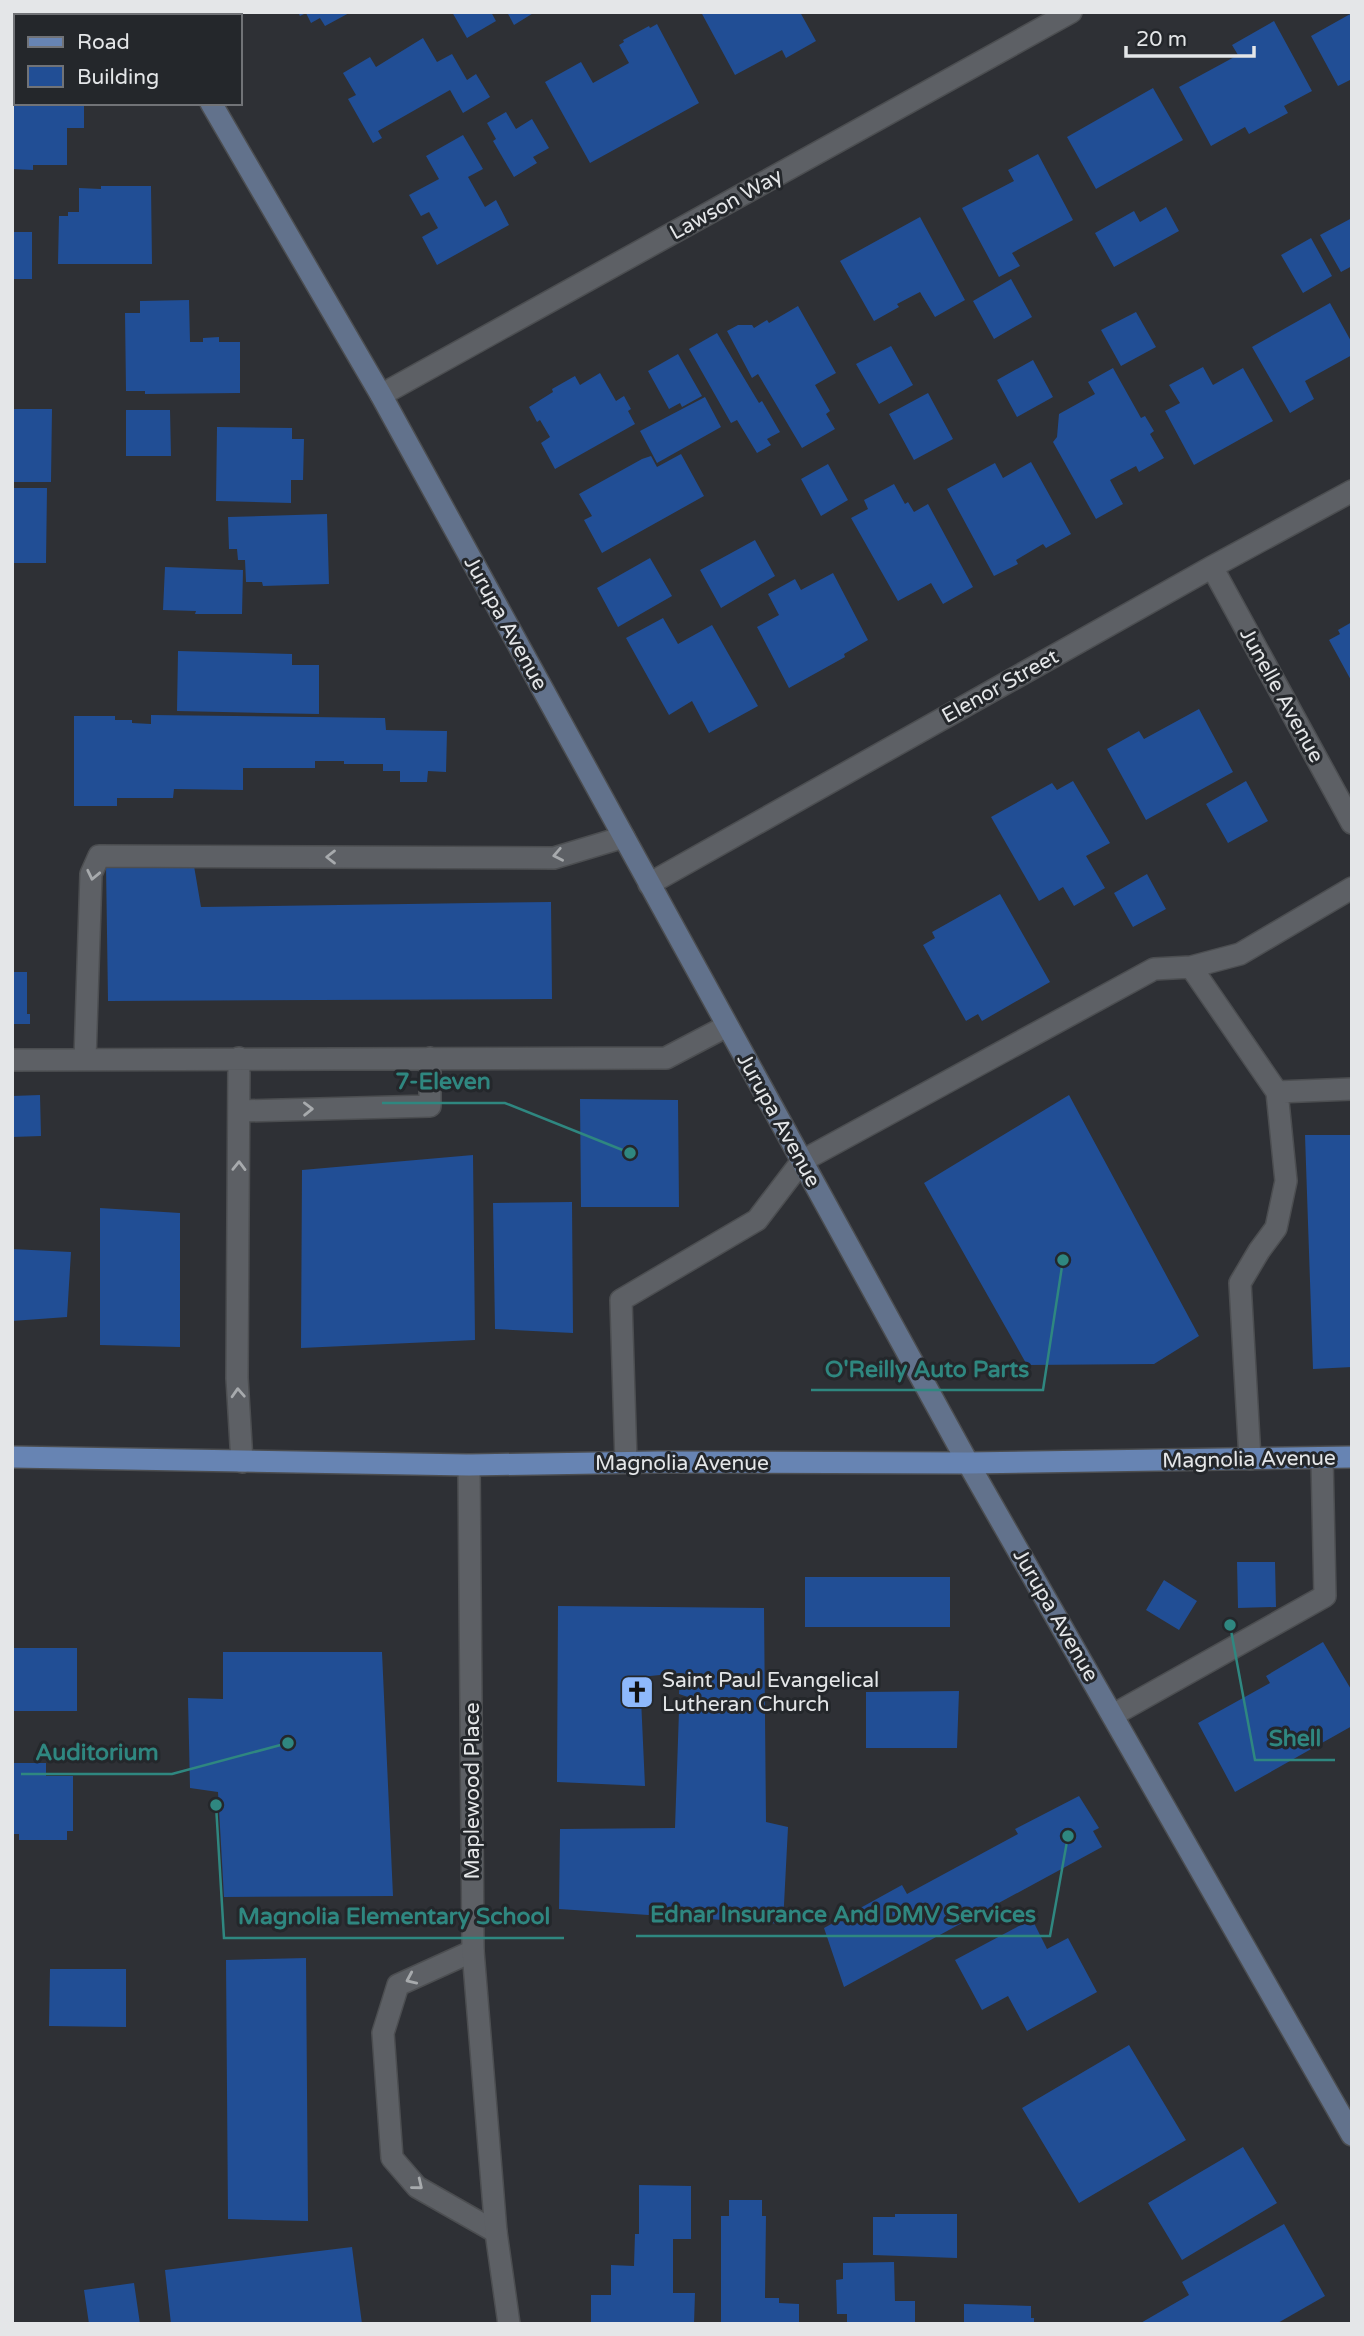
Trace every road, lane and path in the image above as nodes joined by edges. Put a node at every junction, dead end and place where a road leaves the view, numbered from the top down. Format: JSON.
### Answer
{"nodes":[{"id":1,"x":1071,"y":12,"type":"edge"},
{"id":2,"x":212,"y":105,"type":"edge"},
{"id":3,"x":381,"y":396,"type":"junction"},
{"id":4,"x":1352,"y":491,"type":"edge"},
{"id":5,"x":1212,"y":567,"type":"junction"},
{"id":6,"x":1352,"y":823,"type":"edge"},
{"id":7,"x":624,"y":837,"type":"junction"},
{"id":8,"x":649,"y":884,"type":"junction"},
{"id":9,"x":1352,"y":888,"type":"edge"},
{"id":10,"x":1191,"y":967,"type":"junction"},
{"id":11,"x":727,"y":1026,"type":"junction"},
{"id":12,"x":239,"y":1058,"type":"junction"},
{"id":13,"x":430,"y":1058,"type":"junction"},
{"id":14,"x":85,"y":1059,"type":"junction"},
{"id":15,"x":12,"y":1060,"type":"edge"},
{"id":16,"x":1352,"y":1089,"type":"edge"},
{"id":17,"x":1277,"y":1092,"type":"junction"},
{"id":18,"x":240,"y":1111,"type":"junction"},
{"id":19,"x":802,"y":1161,"type":"junction"},
{"id":20,"x":12,"y":1457,"type":"edge"},
{"id":21,"x":1352,"y":1457,"type":"edge"},
{"id":22,"x":1322,"y":1458,"type":"junction"},
{"id":23,"x":1250,"y":1459,"type":"junction"},
{"id":24,"x":242,"y":1462,"type":"junction"},
{"id":25,"x":626,"y":1462,"type":"junction"},
{"id":26,"x":968,"y":1463,"type":"junction"},
{"id":27,"x":469,"y":1465,"type":"junction"},
{"id":28,"x":1113,"y":1715,"type":"junction"},
{"id":29,"x":473,"y":1951,"type":"junction"},
{"id":30,"x":1352,"y":2135,"type":"edge"},
{"id":31,"x":496,"y":2232,"type":"junction"},
{"id":32,"x":509,"y":2324,"type":"edge"}],
"edges":[{"from":1,"to":3,"type":"street","name":"Lawson Way"},
{"from":2,"to":3,"type":"main road","name":"Jurupa Avenue"},
{"from":3,"to":7,"type":"main road","name":"Jurupa Avenue"},
{"from":4,"to":5,"type":"street","name":"Elenor Street"},
{"from":5,"to":6,"type":"street","name":"Junelle Avenue"},
{"from":5,"to":8,"type":"street","name":"Elenor Street"},
{"from":7,"to":8,"type":"main road","name":"Jurupa Avenue"},
{"from":7,"to":14,"type":"street","one_way":true},
{"from":8,"to":11,"type":"main road","name":"Jurupa Avenue"},
{"from":9,"to":10,"type":"street"},
{"from":10,"to":17,"type":"street"},
{"from":10,"to":19,"type":"street"},
{"from":11,"to":13,"type":"street"},
{"from":11,"to":19,"type":"main road","name":"Jurupa Avenue"},
{"from":12,"to":13,"type":"street"},
{"from":12,"to":14,"type":"street"},
{"from":12,"to":18,"type":"street"},
{"from":18,"to":13,"type":"street","one_way":true},
{"from":14,"to":15,"type":"street"},
{"from":16,"to":17,"type":"street"},
{"from":17,"to":23,"type":"street"},
{"from":24,"to":18,"type":"street","one_way":true},
{"from":19,"to":25,"type":"street"},
{"from":19,"to":26,"type":"main road","name":"Jurupa Avenue"},
{"from":20,"to":24,"type":"main road","name":"Magnolia Avenue"},
{"from":21,"to":22,"type":"main road","name":"Magnolia Avenue"},
{"from":22,"to":23,"type":"main road","name":"Magnolia Avenue"},
{"from":22,"to":28,"type":"street"},
{"from":23,"to":26,"type":"main road","name":"Magnolia Avenue"},
{"from":24,"to":27,"type":"main road","name":"Magnolia Avenue"},
{"from":25,"to":26,"type":"main road","name":"Magnolia Avenue"},
{"from":25,"to":27,"type":"main road","name":"Magnolia Avenue"},
{"from":26,"to":28,"type":"main road","name":"Jurupa Avenue"},
{"from":27,"to":29,"type":"street","name":"Maplewood Place"},
{"from":28,"to":30,"type":"main road","name":"Jurupa Avenue"},
{"from":29,"to":31,"type":"street","name":"Maplewood Place"},
{"from":29,"to":31,"type":"street","one_way":true},
{"from":31,"to":32,"type":"street","name":"Maplewood Place"}]}
